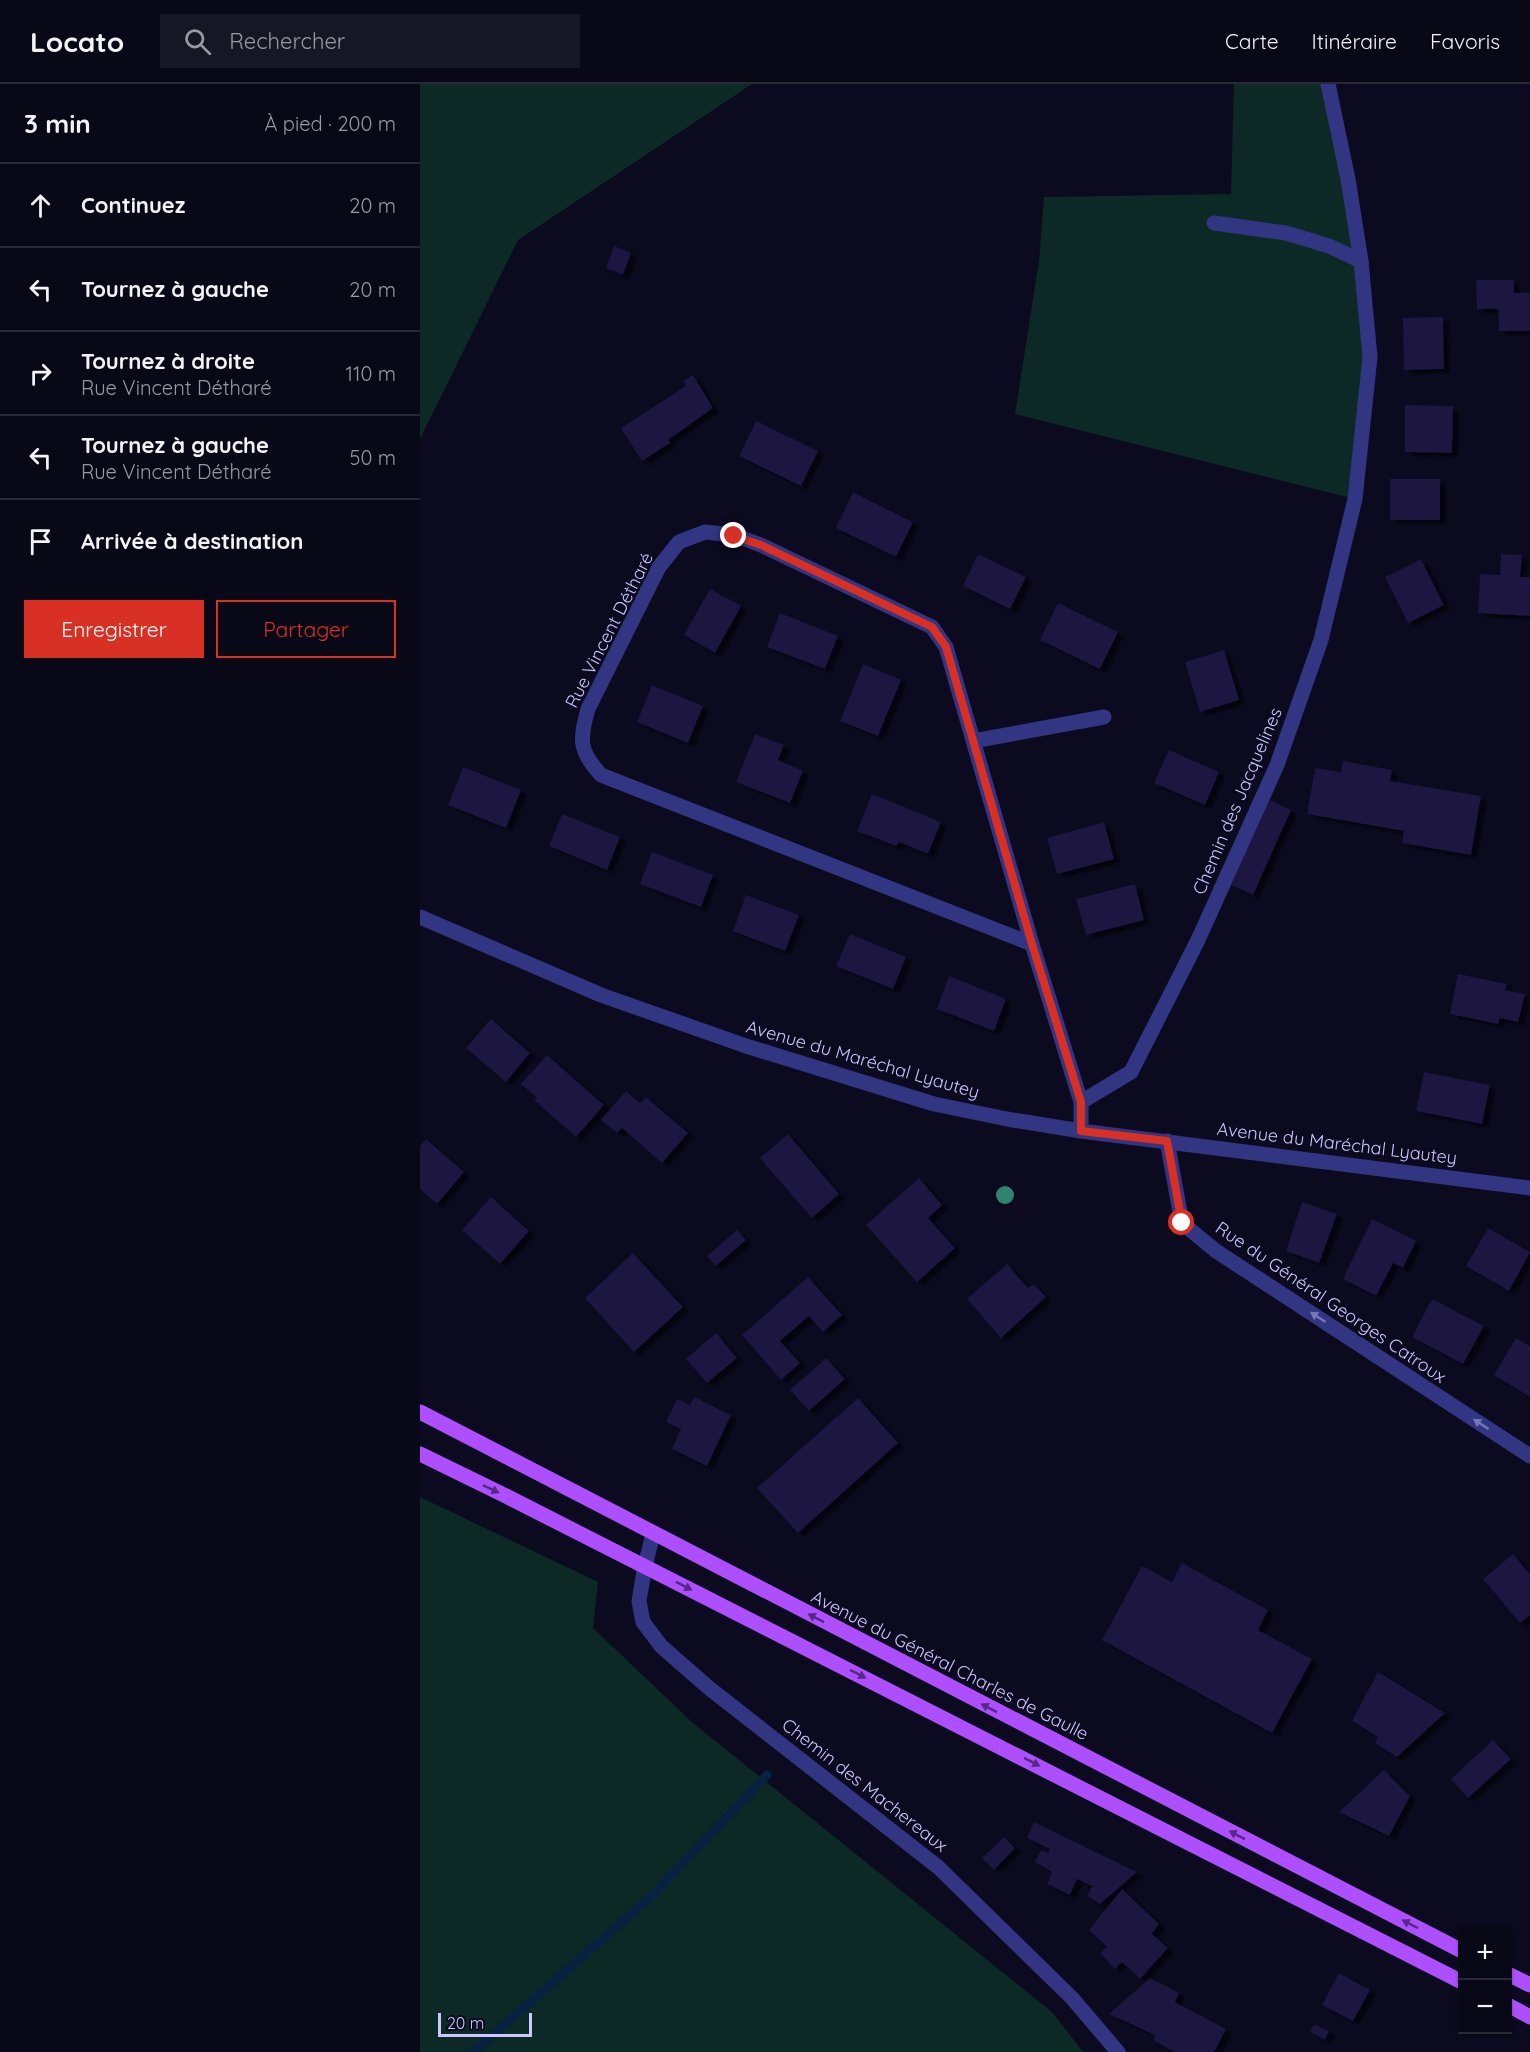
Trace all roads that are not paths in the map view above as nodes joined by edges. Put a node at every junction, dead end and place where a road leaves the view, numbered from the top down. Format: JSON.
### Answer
{"nodes":[{"id":1,"x":1328,"y":84,"type":"edge"},
{"id":2,"x":1214,"y":223,"type":"dead end"},
{"id":3,"x":1361,"y":261,"type":"junction"},
{"id":4,"x":1104,"y":717,"type":"dead end"},
{"id":5,"x":973,"y":741,"type":"junction"},
{"id":6,"x":420,"y":917,"type":"edge"},
{"id":7,"x":1032,"y":944,"type":"junction"},
{"id":8,"x":1081,"y":1102,"type":"junction"},
{"id":9,"x":1081,"y":1131,"type":"junction"},
{"id":10,"x":1167,"y":1141,"type":"junction"},
{"id":11,"x":1530,"y":1188,"type":"edge"},
{"id":12,"x":420,"y":1412,"type":"edge"},
{"id":13,"x":420,"y":1454,"type":"edge"},
{"id":14,"x":1530,"y":1456,"type":"edge"},
{"id":15,"x":653,"y":1534,"type":"junction"},
{"id":16,"x":645,"y":1566,"type":"junction"},
{"id":17,"x":1458,"y":1949,"type":"edge"},
{"id":18,"x":1512,"y":1976,"type":"edge"},
{"id":19,"x":1458,"y":1980,"type":"edge"},
{"id":20,"x":1530,"y":1985,"type":"edge"},
{"id":21,"x":1512,"y":2007,"type":"edge"},
{"id":22,"x":1530,"y":2016,"type":"edge"},
{"id":23,"x":1118,"y":2052,"type":"edge"}],
"edges":[{"from":1,"to":3,"type":"street","name":"Chemin des Jacquelines"},
{"from":2,"to":3,"type":"street"},
{"from":3,"to":8,"type":"street","name":"Chemin des Jacquelines"},
{"from":4,"to":5,"type":"street"},
{"from":5,"to":7,"type":"street","name":"Rue Vincent Détharé"},
{"from":5,"to":7,"type":"street","name":"Rue Vincent Détharé"},
{"from":6,"to":9,"type":"street","name":"Avenue du Maréchal Lyautey"},
{"from":7,"to":8,"type":"street","name":"Rue Vincent Détharé"},
{"from":8,"to":9,"type":"street","name":"Rue Vincent Détharé"},
{"from":9,"to":10,"type":"street","name":"Avenue du Maréchal Lyautey"},
{"from":10,"to":11,"type":"street","name":"Avenue du Maréchal Lyautey"},
{"from":14,"to":10,"type":"street","name":"Rue du Général Georges Catroux","one_way":true},
{"from":12,"to":15,"type":"main road","name":"Avenue du Général Charles de Gaulle"},
{"from":13,"to":16,"type":"main road","one_way":true},
{"from":15,"to":16,"type":"street","name":"Chemin des Machereaux"},
{"from":17,"to":15,"type":"main road","name":"Avenue du Général Charles de Gaulle","one_way":true},
{"from":16,"to":19,"type":"main road","one_way":true},
{"from":16,"to":23,"type":"street","name":"Chemin des Machereaux"},
{"from":18,"to":20,"type":"main road"},
{"from":21,"to":22,"type":"main road"}]}
